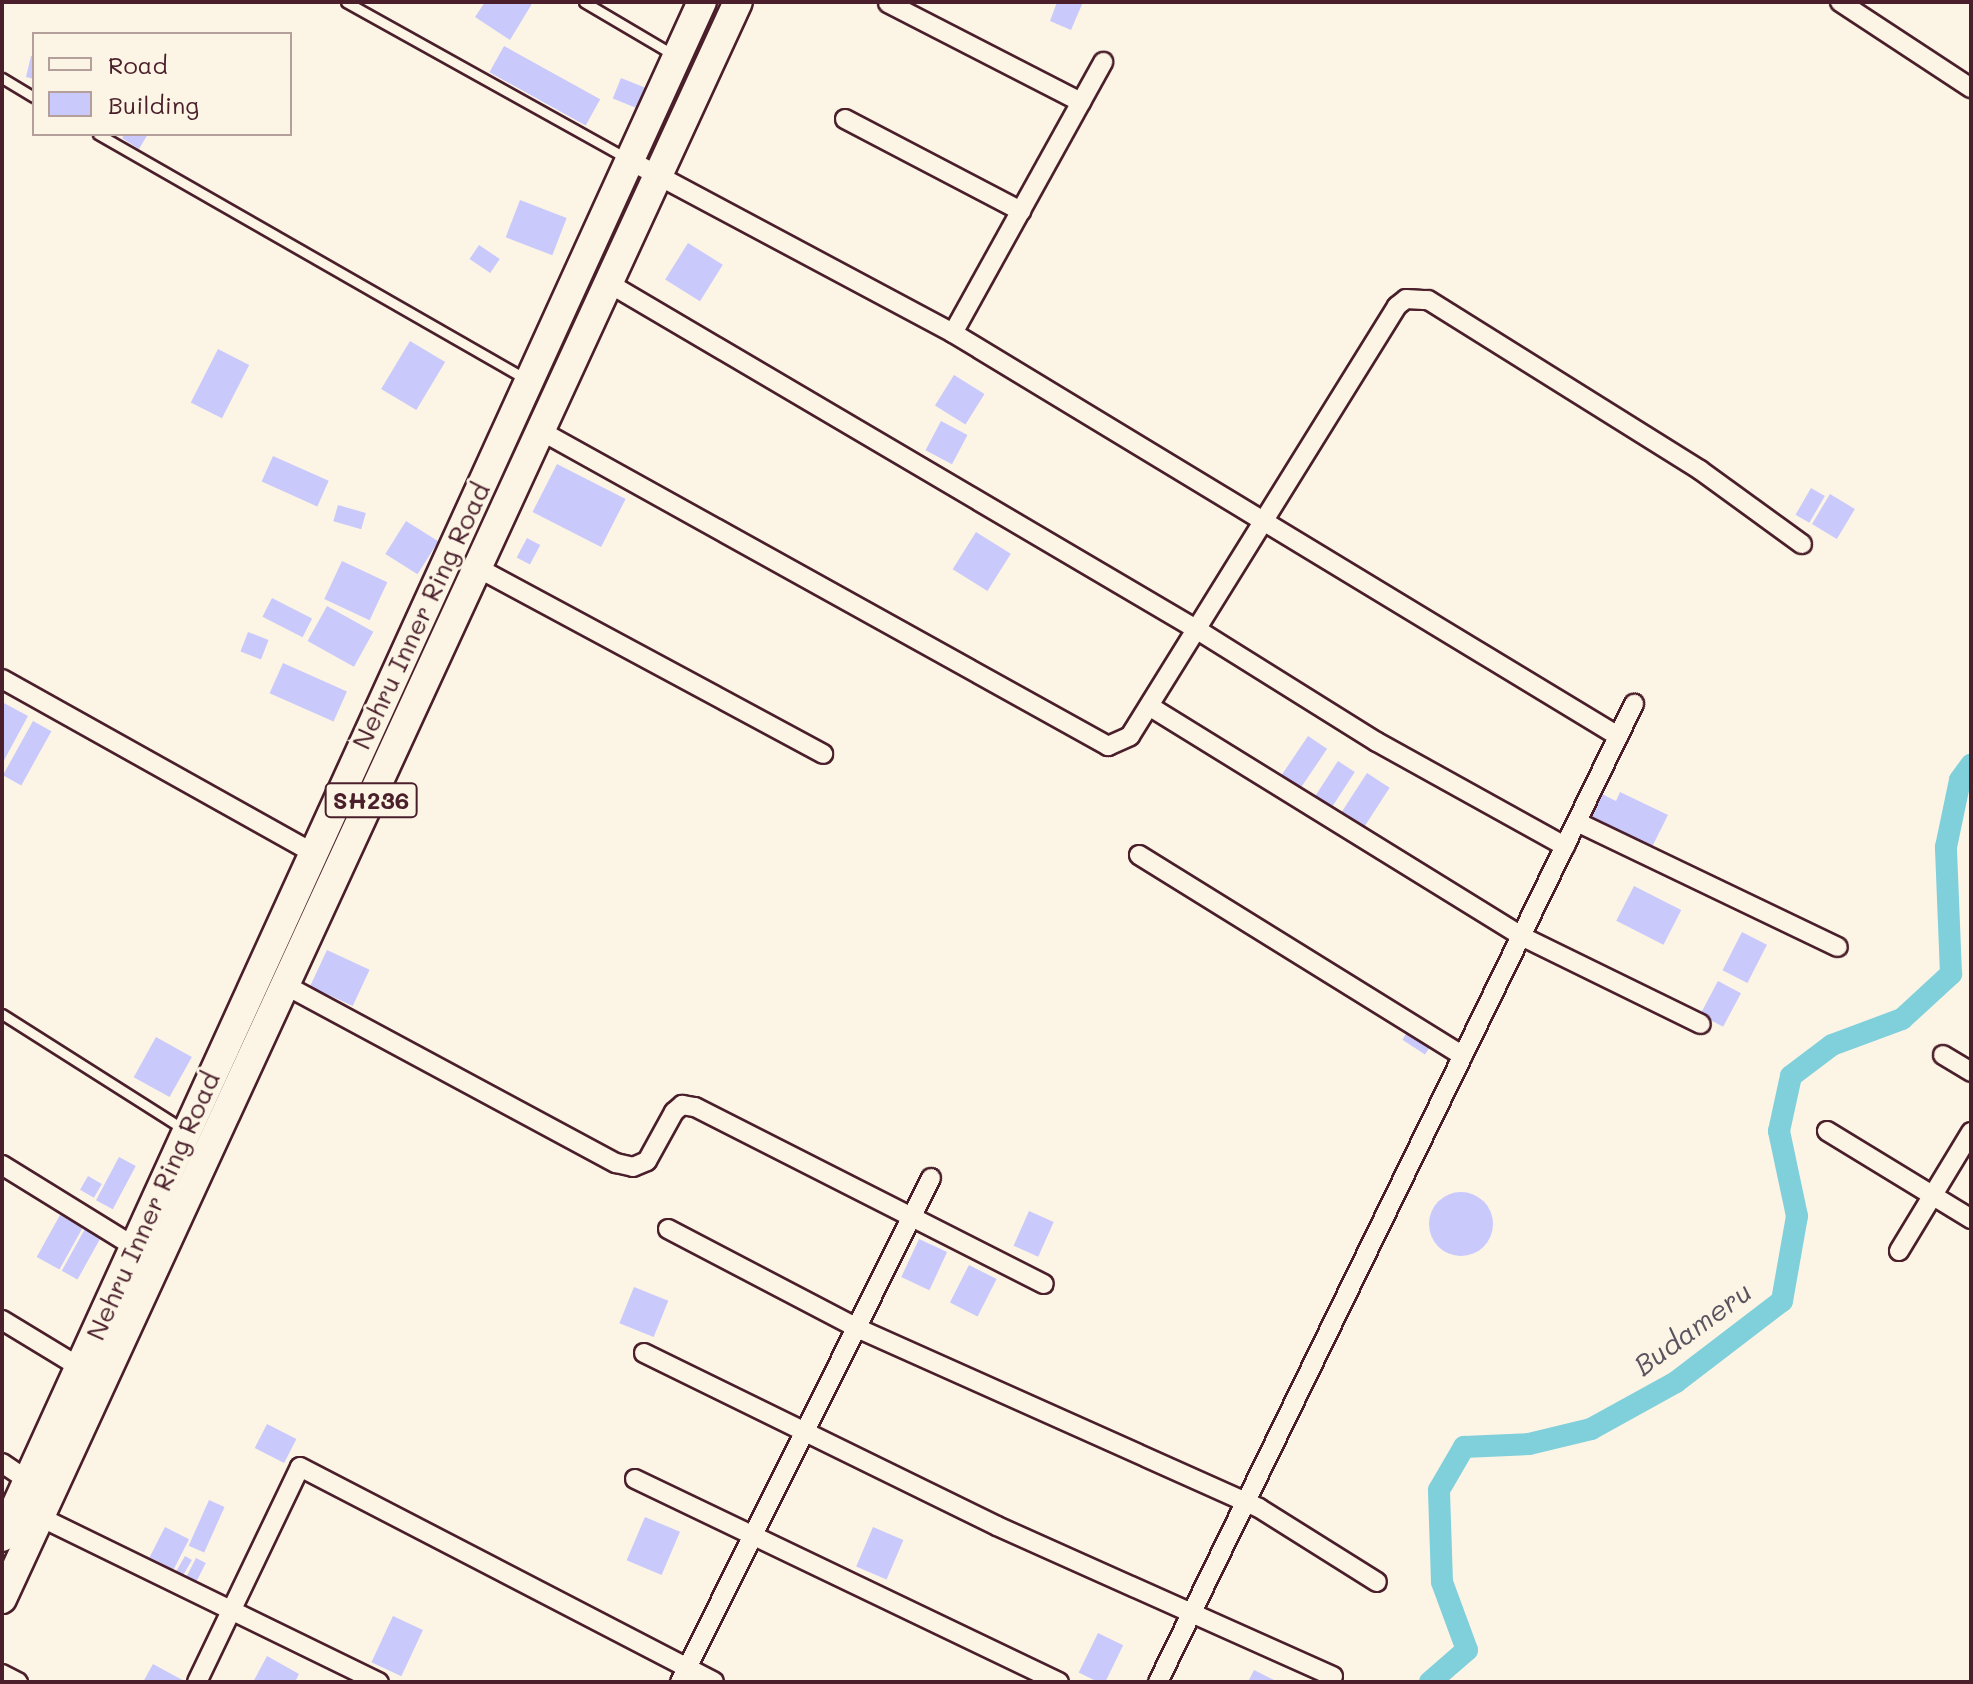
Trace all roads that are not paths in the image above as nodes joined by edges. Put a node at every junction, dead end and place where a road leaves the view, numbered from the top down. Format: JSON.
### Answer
{"nodes":[{"id":1,"x":346,"y":2,"type":"edge"},
{"id":2,"x":584,"y":2,"type":"edge"},
{"id":3,"x":702,"y":2,"type":"edge"},
{"id":4,"x":738,"y":2,"type":"edge"},
{"id":5,"x":1840,"y":2,"type":"edge"},
{"id":6,"x":888,"y":3,"type":"edge"},
{"id":7,"x":676,"y":57,"type":"junction"},
{"id":8,"x":1103,"y":62,"type":"dead end"},
{"id":9,"x":2,"y":78,"type":"edge"},
{"id":10,"x":1971,"y":88,"type":"edge"},
{"id":11,"x":32,"y":96,"type":"edge"},
{"id":12,"x":1081,"y":102,"type":"junction"},
{"id":13,"x":845,"y":119,"type":"dead end"},
{"id":14,"x":101,"y":136,"type":"edge"},
{"id":15,"x":629,"y":160,"type":"junction"},
{"id":16,"x":660,"y":176,"type":"junction"},
{"id":17,"x":1021,"y":211,"type":"junction"},
{"id":18,"x":610,"y":284,"type":"junction"},
{"id":19,"x":953,"y":333,"type":"junction"},
{"id":20,"x":529,"y":381,"type":"junction"},
{"id":21,"x":541,"y":431,"type":"junction"},
{"id":22,"x":1265,"y":521,"type":"junction"},
{"id":23,"x":1802,"y":544,"type":"dead end"},
{"id":24,"x":478,"y":568,"type":"junction"},
{"id":25,"x":1196,"y":629,"type":"junction"},
{"id":26,"x":2,"y":679,"type":"edge"},
{"id":27,"x":1634,"y":704,"type":"dead end"},
{"id":28,"x":1149,"y":706,"type":"junction"},
{"id":29,"x":1618,"y":736,"type":"junction"},
{"id":30,"x":823,"y":754,"type":"dead end"},
{"id":31,"x":1577,"y":822,"type":"junction"},
{"id":32,"x":1565,"y":846,"type":"junction"},
{"id":33,"x":312,"y":852,"type":"junction"},
{"id":34,"x":1139,"y":855,"type":"dead end"},
{"id":35,"x":1521,"y":936,"type":"junction"},
{"id":36,"x":1838,"y":947,"type":"dead end"},
{"id":37,"x":285,"y":985,"type":"junction"},
{"id":38,"x":2,"y":1014,"type":"edge"},
{"id":39,"x":1701,"y":1024,"type":"dead end"},
{"id":40,"x":1943,"y":1055,"type":"dead end"},
{"id":41,"x":1463,"y":1056,"type":"junction"},
{"id":42,"x":1971,"y":1072,"type":"edge"},
{"id":43,"x":186,"y":1131,"type":"junction"},
{"id":44,"x":1827,"y":1131,"type":"dead end"},
{"id":45,"x":1971,"y":1132,"type":"edge"},
{"id":46,"x":2,"y":1165,"type":"edge"},
{"id":47,"x":931,"y":1178,"type":"dead end"},
{"id":48,"x":1932,"y":1197,"type":"junction"},
{"id":49,"x":911,"y":1219,"type":"junction"},
{"id":50,"x":1971,"y":1219,"type":"edge"},
{"id":51,"x":668,"y":1229,"type":"dead end"},
{"id":52,"x":135,"y":1247,"type":"junction"},
{"id":53,"x":1899,"y":1251,"type":"dead end"},
{"id":54,"x":1044,"y":1284,"type":"dead end"},
{"id":55,"x":2,"y":1320,"type":"edge"},
{"id":56,"x":857,"y":1328,"type":"junction"},
{"id":57,"x":644,"y":1353,"type":"dead end"},
{"id":58,"x":81,"y":1368,"type":"junction"},
{"id":59,"x":805,"y":1435,"type":"junction"},
{"id":60,"x":2,"y":1463,"type":"edge"},
{"id":61,"x":635,"y":1479,"type":"dead end"},
{"id":62,"x":29,"y":1481,"type":"junction"},
{"id":63,"x":1247,"y":1503,"type":"junction"},
{"id":64,"x":40,"y":1517,"type":"junction"},
{"id":65,"x":2,"y":1537,"type":"edge"},
{"id":66,"x":753,"y":1540,"type":"junction"},
{"id":67,"x":1377,"y":1582,"type":"dead end"},
{"id":68,"x":2,"y":1599,"type":"edge"},
{"id":69,"x":233,"y":1609,"type":"junction"},
{"id":70,"x":1194,"y":1614,"type":"junction"},
{"id":71,"x":2,"y":1674,"type":"edge"},
{"id":72,"x":683,"y":1676,"type":"edge"},
{"id":73,"x":1333,"y":1676,"type":"dead end"},
{"id":74,"x":18,"y":1682,"type":"edge"},
{"id":75,"x":197,"y":1682,"type":"edge"},
{"id":76,"x":379,"y":1682,"type":"edge"},
{"id":77,"x":714,"y":1682,"type":"edge"},
{"id":78,"x":1059,"y":1682,"type":"edge"},
{"id":79,"x":1158,"y":1682,"type":"edge"}],
"edges":[{"from":1,"to":15,"type":"lane"},
{"from":2,"to":7,"type":"lane"},
{"from":3,"to":7,"type":"main road","name":"Nehru Inner Ring Road","number":"SH236"},
{"from":4,"to":16,"type":"main road","number":"SH236"},
{"from":5,"to":10,"type":"street"},
{"from":6,"to":12,"type":"street"},
{"from":7,"to":15,"type":"main road","name":"Nehru Inner Ring Road","number":"SH236"},
{"from":8,"to":12,"type":"street"},
{"from":9,"to":11,"type":"lane"},
{"from":12,"to":17,"type":"street"},
{"from":13,"to":17,"type":"street"},
{"from":14,"to":20,"type":"lane"},
{"from":15,"to":16,"type":"street"},
{"from":15,"to":20,"type":"main road","name":"Nehru Inner Ring Road","number":"SH236"},
{"from":16,"to":18,"type":"main road","number":"SH236"},
{"from":16,"to":19,"type":"street"},
{"from":17,"to":19,"type":"street"},
{"from":18,"to":21,"type":"main road","number":"SH236"},
{"from":18,"to":25,"type":"street"},
{"from":19,"to":22,"type":"street"},
{"from":20,"to":33,"type":"main road","name":"Nehru Inner Ring Road","number":"SH236"},
{"from":21,"to":24,"type":"main road","number":"SH236"},
{"from":21,"to":28,"type":"street"},
{"from":22,"to":23,"type":"street"},
{"from":22,"to":25,"type":"street"},
{"from":22,"to":29,"type":"street"},
{"from":24,"to":30,"type":"street"},
{"from":24,"to":37,"type":"main road","number":"SH236"},
{"from":25,"to":28,"type":"street"},
{"from":25,"to":32,"type":"street"},
{"from":26,"to":33,"type":"street"},
{"from":27,"to":29,"type":"street"},
{"from":28,"to":35,"type":"street"},
{"from":29,"to":31,"type":"street"},
{"from":31,"to":32,"type":"street"},
{"from":31,"to":36,"type":"street"},
{"from":32,"to":35,"type":"street"},
{"from":33,"to":43,"type":"main road","name":"Nehru Inner Ring Road","number":"SH236"},
{"from":34,"to":41,"type":"street"},
{"from":35,"to":39,"type":"street"},
{"from":35,"to":41,"type":"street"},
{"from":37,"to":49,"type":"street"},
{"from":37,"to":64,"type":"main road","number":"SH236"},
{"from":38,"to":43,"type":"lane"},
{"from":40,"to":42,"type":"street"},
{"from":41,"to":63,"type":"street"},
{"from":43,"to":52,"type":"main road","name":"Nehru Inner Ring Road","number":"SH236"},
{"from":44,"to":48,"type":"street"},
{"from":45,"to":48,"type":"street"},
{"from":46,"to":52,"type":"street"},
{"from":47,"to":49,"type":"street"},
{"from":48,"to":50,"type":"street"},
{"from":48,"to":53,"type":"street"},
{"from":49,"to":54,"type":"street"},
{"from":49,"to":56,"type":"street"},
{"from":51,"to":56,"type":"street"},
{"from":52,"to":58,"type":"main road","name":"Nehru Inner Ring Road","number":"SH236"},
{"from":55,"to":58,"type":"street"},
{"from":56,"to":59,"type":"street"},
{"from":56,"to":63,"type":"street"},
{"from":57,"to":59,"type":"street"},
{"from":58,"to":62,"type":"main road","name":"Nehru Inner Ring Road","number":"SH236"},
{"from":59,"to":66,"type":"street"},
{"from":59,"to":70,"type":"street"},
{"from":60,"to":62,"type":"street"},
{"from":61,"to":66,"type":"street"},
{"from":62,"to":65,"type":"main road","name":"Nehru Inner Ring Road","number":"SH236"},
{"from":63,"to":67,"type":"street"},
{"from":63,"to":70,"type":"street"},
{"from":64,"to":68,"type":"main road","number":"SH236"},
{"from":64,"to":69,"type":"street"},
{"from":66,"to":72,"type":"street"},
{"from":66,"to":78,"type":"street"},
{"from":69,"to":72,"type":"street"},
{"from":69,"to":75,"type":"street"},
{"from":69,"to":76,"type":"street"},
{"from":70,"to":73,"type":"street"},
{"from":70,"to":79,"type":"street"},
{"from":71,"to":74,"type":"street"},
{"from":72,"to":77,"type":"street"}]}
